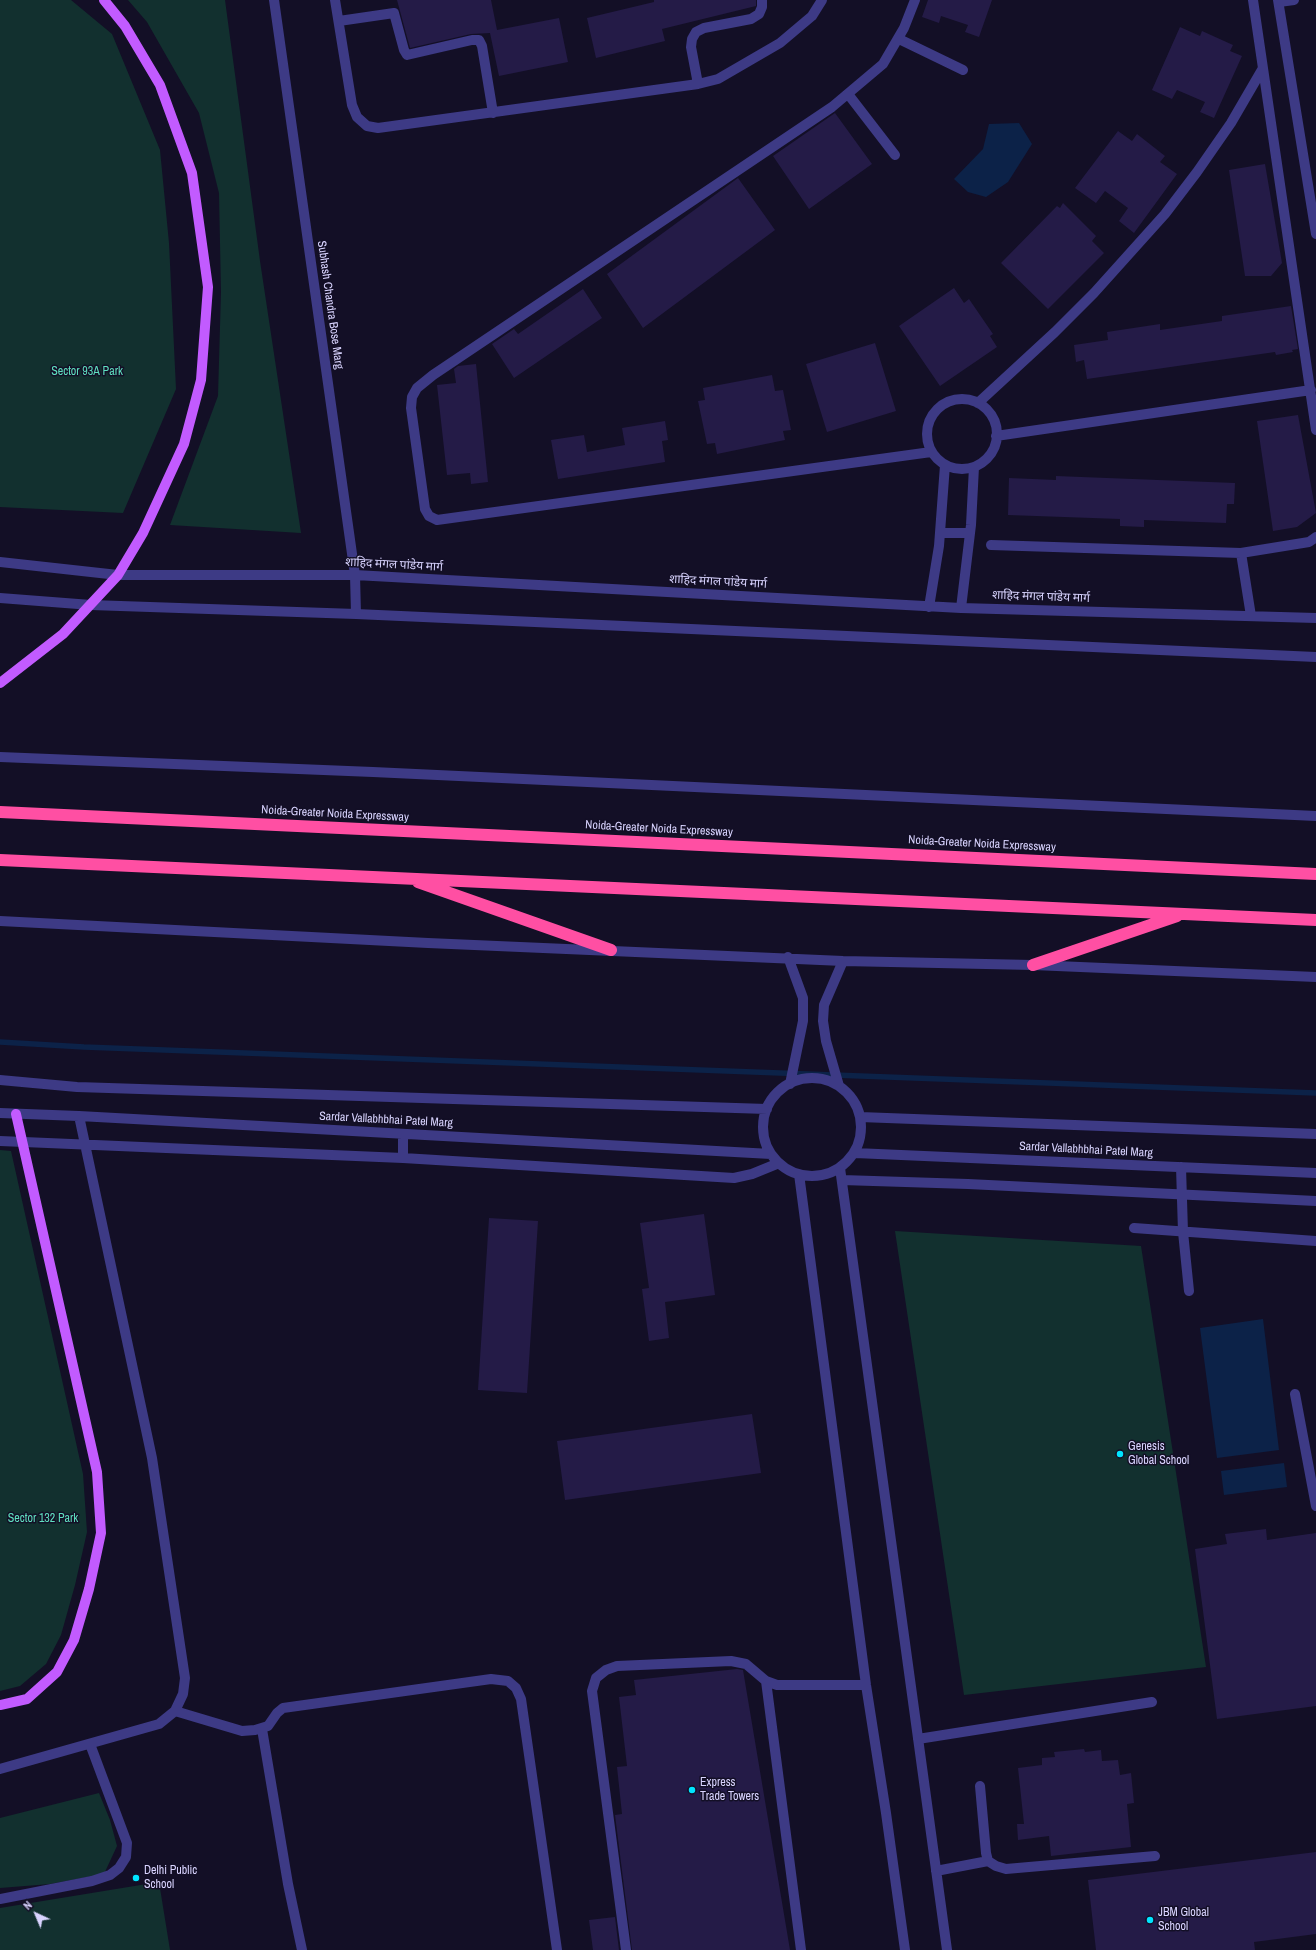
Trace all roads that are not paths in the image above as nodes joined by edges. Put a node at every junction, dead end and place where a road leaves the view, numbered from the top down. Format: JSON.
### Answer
{"nodes":[{"id":1,"x":104,"y":0,"type":"edge"},
{"id":2,"x":274,"y":0,"type":"edge"},
{"id":3,"x":335,"y":0,"type":"edge"},
{"id":4,"x":762,"y":0,"type":"edge"},
{"id":5,"x":822,"y":0,"type":"edge"},
{"id":6,"x":915,"y":0,"type":"edge"},
{"id":7,"x":1253,"y":0,"type":"edge"},
{"id":8,"x":1294,"y":0,"type":"edge"},
{"id":9,"x":1278,"y":1,"type":"edge"},
{"id":10,"x":339,"y":21,"type":"junction"},
{"id":11,"x":899,"y":39,"type":"junction"},
{"id":12,"x":1263,"y":68,"type":"junction"},
{"id":13,"x":963,"y":70,"type":"dead end"},
{"id":14,"x":698,"y":84,"type":"junction"},
{"id":15,"x":848,"y":94,"type":"junction"},
{"id":16,"x":493,"y":113,"type":"junction"},
{"id":17,"x":895,"y":155,"type":"dead end"},
{"id":18,"x":1316,"y":229,"type":"edge"},
{"id":19,"x":1311,"y":390,"type":"junction"},
{"id":20,"x":978,"y":403,"type":"junction"},
{"id":21,"x":1316,"y":430,"type":"edge"},
{"id":22,"x":996,"y":436,"type":"junction"},
{"id":23,"x":931,"y":452,"type":"junction"},
{"id":24,"x":945,"y":465,"type":"junction"},
{"id":25,"x":974,"y":467,"type":"junction"},
{"id":26,"x":940,"y":532,"type":"junction"},
{"id":27,"x":970,"y":533,"type":"junction"},
{"id":28,"x":1316,"y":537,"type":"edge"},
{"id":29,"x":991,"y":545,"type":"dead end"},
{"id":30,"x":1241,"y":553,"type":"junction"},
{"id":31,"x":0,"y":562,"type":"edge"},
{"id":32,"x":118,"y":575,"type":"junction"},
{"id":33,"x":355,"y":576,"type":"junction"},
{"id":34,"x":0,"y":598,"type":"edge"},
{"id":35,"x":91,"y":605,"type":"junction"},
{"id":36,"x":929,"y":607,"type":"junction"},
{"id":37,"x":961,"y":608,"type":"junction"},
{"id":38,"x":356,"y":614,"type":"junction"},
{"id":39,"x":1250,"y":616,"type":"junction"},
{"id":40,"x":1316,"y":618,"type":"edge"},
{"id":41,"x":1316,"y":657,"type":"edge"},
{"id":42,"x":0,"y":683,"type":"edge"},
{"id":43,"x":0,"y":758,"type":"edge"},
{"id":44,"x":0,"y":812,"type":"edge"},
{"id":45,"x":1316,"y":816,"type":"edge"},
{"id":46,"x":0,"y":860,"type":"edge"},
{"id":47,"x":1316,"y":874,"type":"edge"},
{"id":48,"x":406,"y":878,"type":"junction"},
{"id":49,"x":1184,"y":914,"type":"junction"},
{"id":50,"x":1316,"y":920,"type":"edge"},
{"id":51,"x":0,"y":921,"type":"edge"},
{"id":52,"x":611,"y":950,"type":"junction"},
{"id":53,"x":788,"y":958,"type":"junction"},
{"id":54,"x":844,"y":960,"type":"junction"},
{"id":55,"x":1033,"y":965,"type":"junction"},
{"id":56,"x":1316,"y":977,"type":"edge"},
{"id":57,"x":0,"y":1080,"type":"edge"},
{"id":58,"x":790,"y":1084,"type":"junction"},
{"id":59,"x":839,"y":1086,"type":"junction"},
{"id":60,"x":766,"y":1109,"type":"junction"},
{"id":61,"x":0,"y":1113,"type":"edge"},
{"id":62,"x":16,"y":1114,"type":"junction"},
{"id":63,"x":79,"y":1116,"type":"junction"},
{"id":64,"x":860,"y":1117,"type":"junction"},
{"id":65,"x":403,"y":1134,"type":"junction"},
{"id":66,"x":1316,"y":1134,"type":"edge"},
{"id":67,"x":0,"y":1141,"type":"edge"},
{"id":68,"x":22,"y":1143,"type":"junction"},
{"id":69,"x":85,"y":1145,"type":"junction"},
{"id":70,"x":854,"y":1153,"type":"junction"},
{"id":71,"x":771,"y":1154,"type":"junction"},
{"id":72,"x":403,"y":1158,"type":"junction"},
{"id":73,"x":779,"y":1163,"type":"junction"},
{"id":74,"x":1182,"y":1167,"type":"junction"},
{"id":75,"x":840,"y":1168,"type":"junction"},
{"id":76,"x":1316,"y":1173,"type":"edge"},
{"id":77,"x":799,"y":1174,"type":"junction"},
{"id":78,"x":842,"y":1180,"type":"junction"},
{"id":79,"x":1182,"y":1195,"type":"junction"},
{"id":80,"x":1316,"y":1201,"type":"edge"},
{"id":81,"x":1134,"y":1228,"type":"dead end"},
{"id":82,"x":1183,"y":1232,"type":"junction"},
{"id":83,"x":1316,"y":1241,"type":"edge"},
{"id":84,"x":1189,"y":1291,"type":"dead end"},
{"id":85,"x":1295,"y":1394,"type":"dead end"},
{"id":86,"x":1316,"y":1506,"type":"edge"},
{"id":87,"x":766,"y":1681,"type":"junction"},
{"id":88,"x":866,"y":1685,"type":"junction"},
{"id":89,"x":1152,"y":1702,"type":"dead end"},
{"id":90,"x":0,"y":1705,"type":"edge"},
{"id":91,"x":175,"y":1711,"type":"junction"},
{"id":92,"x":262,"y":1729,"type":"junction"},
{"id":93,"x":918,"y":1739,"type":"junction"},
{"id":94,"x":90,"y":1744,"type":"junction"},
{"id":95,"x":0,"y":1769,"type":"edge"},
{"id":96,"x":980,"y":1786,"type":"dead end"},
{"id":97,"x":1155,"y":1856,"type":"dead end"},
{"id":98,"x":988,"y":1861,"type":"junction"},
{"id":99,"x":936,"y":1870,"type":"junction"},
{"id":100,"x":0,"y":1899,"type":"edge"},
{"id":101,"x":302,"y":1950,"type":"edge"},
{"id":102,"x":557,"y":1950,"type":"edge"},
{"id":103,"x":626,"y":1950,"type":"edge"},
{"id":104,"x":801,"y":1950,"type":"edge"},
{"id":105,"x":905,"y":1950,"type":"edge"},
{"id":106,"x":947,"y":1950,"type":"edge"}],
"edges":[{"from":1,"to":32,"type":"main road"},
{"from":2,"to":33,"type":"street","name":"Subhash Chandra Bose Marg"},
{"from":3,"to":10,"type":"street"},
{"from":4,"to":14,"type":"street"},
{"from":5,"to":14,"type":"street"},
{"from":6,"to":11,"type":"street"},
{"from":7,"to":12,"type":"street"},
{"from":8,"to":9,"type":"street"},
{"from":9,"to":18,"type":"street"},
{"from":10,"to":16,"type":"street"},
{"from":10,"to":16,"type":"street"},
{"from":11,"to":13,"type":"street"},
{"from":11,"to":15,"type":"street"},
{"from":12,"to":19,"type":"street"},
{"from":12,"to":20,"type":"street"},
{"from":14,"to":16,"type":"street"},
{"from":15,"to":17,"type":"street"},
{"from":15,"to":23,"type":"street"},
{"from":19,"to":21,"type":"street"},
{"from":19,"to":22,"type":"street"},
{"from":20,"to":22,"type":"street"},
{"from":20,"to":23,"type":"street"},
{"from":22,"to":25,"type":"street"},
{"from":23,"to":24,"type":"street"},
{"from":24,"to":25,"type":"street"},
{"from":24,"to":26,"type":"street"},
{"from":25,"to":27,"type":"street"},
{"from":26,"to":27,"type":"street"},
{"from":26,"to":36,"type":"street"},
{"from":27,"to":37,"type":"street"},
{"from":28,"to":30,"type":"street"},
{"from":29,"to":30,"type":"street"},
{"from":30,"to":39,"type":"street"},
{"from":31,"to":32,"type":"street","name":"शाहिद मंगल पांडेय मार्ग"},
{"from":32,"to":33,"type":"street","name":"शाहिद मंगल पांडेय मार्ग"},
{"from":32,"to":35,"type":"main road"},
{"from":33,"to":36,"type":"street","name":"शाहिद मंगल पांडेय मार्ग"},
{"from":33,"to":38,"type":"street","name":"Subhash Chandra Bose Marg"},
{"from":34,"to":35,"type":"street"},
{"from":35,"to":38,"type":"street"},
{"from":35,"to":42,"type":"main road"},
{"from":36,"to":37,"type":"street","name":"शाहिद मंगल पांडेय मार्ग"},
{"from":37,"to":39,"type":"street","name":"शाहिद मंगल पांडेय मार्ग"},
{"from":38,"to":41,"type":"street"},
{"from":39,"to":40,"type":"street","name":"शाहिद मंगल पांडेय मार्ग"},
{"from":43,"to":45,"type":"street"},
{"from":44,"to":47,"type":"highway","name":"Noida-Greater Noida Expressway"},
{"from":46,"to":48,"type":"highway"},
{"from":48,"to":49,"type":"highway"},
{"from":48,"to":52,"type":"highway"},
{"from":49,"to":50,"type":"highway"},
{"from":49,"to":55,"type":"highway"},
{"from":51,"to":52,"type":"street"},
{"from":52,"to":53,"type":"street"},
{"from":53,"to":54,"type":"street"},
{"from":53,"to":58,"type":"street"},
{"from":54,"to":55,"type":"street"},
{"from":54,"to":59,"type":"street"},
{"from":55,"to":56,"type":"street"},
{"from":57,"to":60,"type":"street","name":"Sardar Vallabhbhai Patel Marg"},
{"from":58,"to":59,"type":"street"},
{"from":58,"to":60,"type":"street"},
{"from":59,"to":64,"type":"street"},
{"from":60,"to":71,"type":"street"},
{"from":61,"to":62,"type":"street","name":"Sardar Vallabhbhai Patel Marg"},
{"from":62,"to":63,"type":"street","name":"Sardar Vallabhbhai Patel Marg"},
{"from":62,"to":68,"type":"main road"},
{"from":63,"to":65,"type":"street","name":"Sardar Vallabhbhai Patel Marg"},
{"from":63,"to":69,"type":"street"},
{"from":64,"to":66,"type":"street","name":"Sardar Vallabhbhai Patel Marg"},
{"from":64,"to":70,"type":"street"},
{"from":65,"to":71,"type":"street","name":"Sardar Vallabhbhai Patel Marg"},
{"from":65,"to":72,"type":"street"},
{"from":67,"to":68,"type":"street"},
{"from":68,"to":69,"type":"street"},
{"from":68,"to":90,"type":"main road"},
{"from":69,"to":72,"type":"street"},
{"from":69,"to":91,"type":"street"},
{"from":70,"to":74,"type":"street","name":"Sardar Vallabhbhai Patel Marg"},
{"from":70,"to":75,"type":"street"},
{"from":71,"to":73,"type":"street"},
{"from":72,"to":73,"type":"street"},
{"from":73,"to":77,"type":"street"},
{"from":74,"to":76,"type":"street","name":"Sardar Vallabhbhai Patel Marg"},
{"from":74,"to":79,"type":"street"},
{"from":75,"to":77,"type":"street"},
{"from":75,"to":78,"type":"street"},
{"from":77,"to":88,"type":"street"},
{"from":78,"to":79,"type":"street"},
{"from":78,"to":93,"type":"street"},
{"from":79,"to":80,"type":"street"},
{"from":79,"to":82,"type":"street"},
{"from":81,"to":82,"type":"street"},
{"from":82,"to":83,"type":"street"},
{"from":82,"to":84,"type":"street"},
{"from":85,"to":86,"type":"street"},
{"from":87,"to":88,"type":"street"},
{"from":87,"to":103,"type":"street"},
{"from":87,"to":104,"type":"street"},
{"from":88,"to":105,"type":"street"},
{"from":89,"to":93,"type":"street"},
{"from":91,"to":92,"type":"street"},
{"from":91,"to":94,"type":"street"},
{"from":92,"to":101,"type":"street"},
{"from":92,"to":102,"type":"street"},
{"from":93,"to":99,"type":"street"},
{"from":94,"to":95,"type":"street"},
{"from":94,"to":100,"type":"street"},
{"from":96,"to":98,"type":"street"},
{"from":97,"to":98,"type":"street"},
{"from":98,"to":99,"type":"street"},
{"from":99,"to":106,"type":"street"}]}
